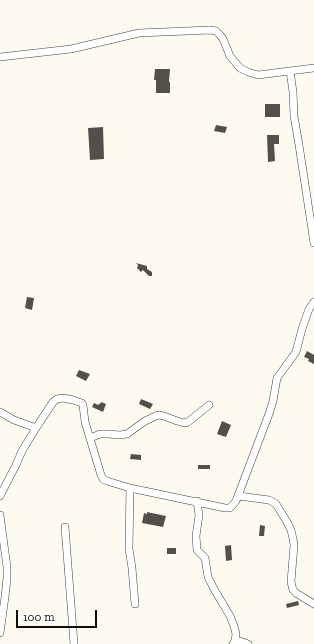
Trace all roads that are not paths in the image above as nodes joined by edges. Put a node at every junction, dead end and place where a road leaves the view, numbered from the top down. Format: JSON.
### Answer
{"nodes":[{"id":1,"x":0,"y":57,"type":"edge"},
{"id":2,"x":314,"y":68,"type":"edge"},
{"id":3,"x":290,"y":71,"type":"junction"},
{"id":4,"x":314,"y":243,"type":"edge"},
{"id":5,"x":314,"y":302,"type":"edge"},
{"id":6,"x":209,"y":405,"type":"dead end"},
{"id":7,"x":0,"y":412,"type":"edge"},
{"id":8,"x":36,"y":428,"type":"junction"},
{"id":9,"x":90,"y":438,"type":"junction"},
{"id":10,"x":130,"y":488,"type":"junction"},
{"id":11,"x":0,"y":496,"type":"edge"},
{"id":12,"x":239,"y":496,"type":"junction"},
{"id":13,"x":197,"y":502,"type":"junction"},
{"id":14,"x":210,"y":504,"type":"junction"},
{"id":15,"x":0,"y":515,"type":"edge"},
{"id":16,"x":199,"y":515,"type":"junction"},
{"id":17,"x":65,"y":527,"type":"dead end"},
{"id":18,"x":3,"y":585,"type":"edge"},
{"id":19,"x":135,"y":604,"type":"dead end"},
{"id":20,"x":314,"y":604,"type":"edge"},
{"id":21,"x":0,"y":633,"type":"edge"},
{"id":22,"x":234,"y":642,"type":"edge"},
{"id":23,"x":74,"y":644,"type":"edge"},
{"id":24,"x":248,"y":644,"type":"edge"}],
"edges":[{"from":1,"to":3,"type":"street"},
{"from":2,"to":3,"type":"street"},
{"from":3,"to":4,"type":"street"},
{"from":5,"to":12,"type":"street"},
{"from":6,"to":9,"type":"street"},
{"from":7,"to":8,"type":"street"},
{"from":8,"to":9,"type":"street"},
{"from":8,"to":11,"type":"street"},
{"from":9,"to":10,"type":"street"},
{"from":10,"to":13,"type":"street"},
{"from":10,"to":19,"type":"street"},
{"from":12,"to":14,"type":"street"},
{"from":12,"to":20,"type":"street"},
{"from":13,"to":14,"type":"street"},
{"from":13,"to":16,"type":"street"},
{"from":14,"to":16,"type":"street"},
{"from":15,"to":18,"type":"street"},
{"from":16,"to":22,"type":"street"},
{"from":17,"to":23,"type":"street"},
{"from":18,"to":21,"type":"street"},
{"from":22,"to":24,"type":"street"}]}
